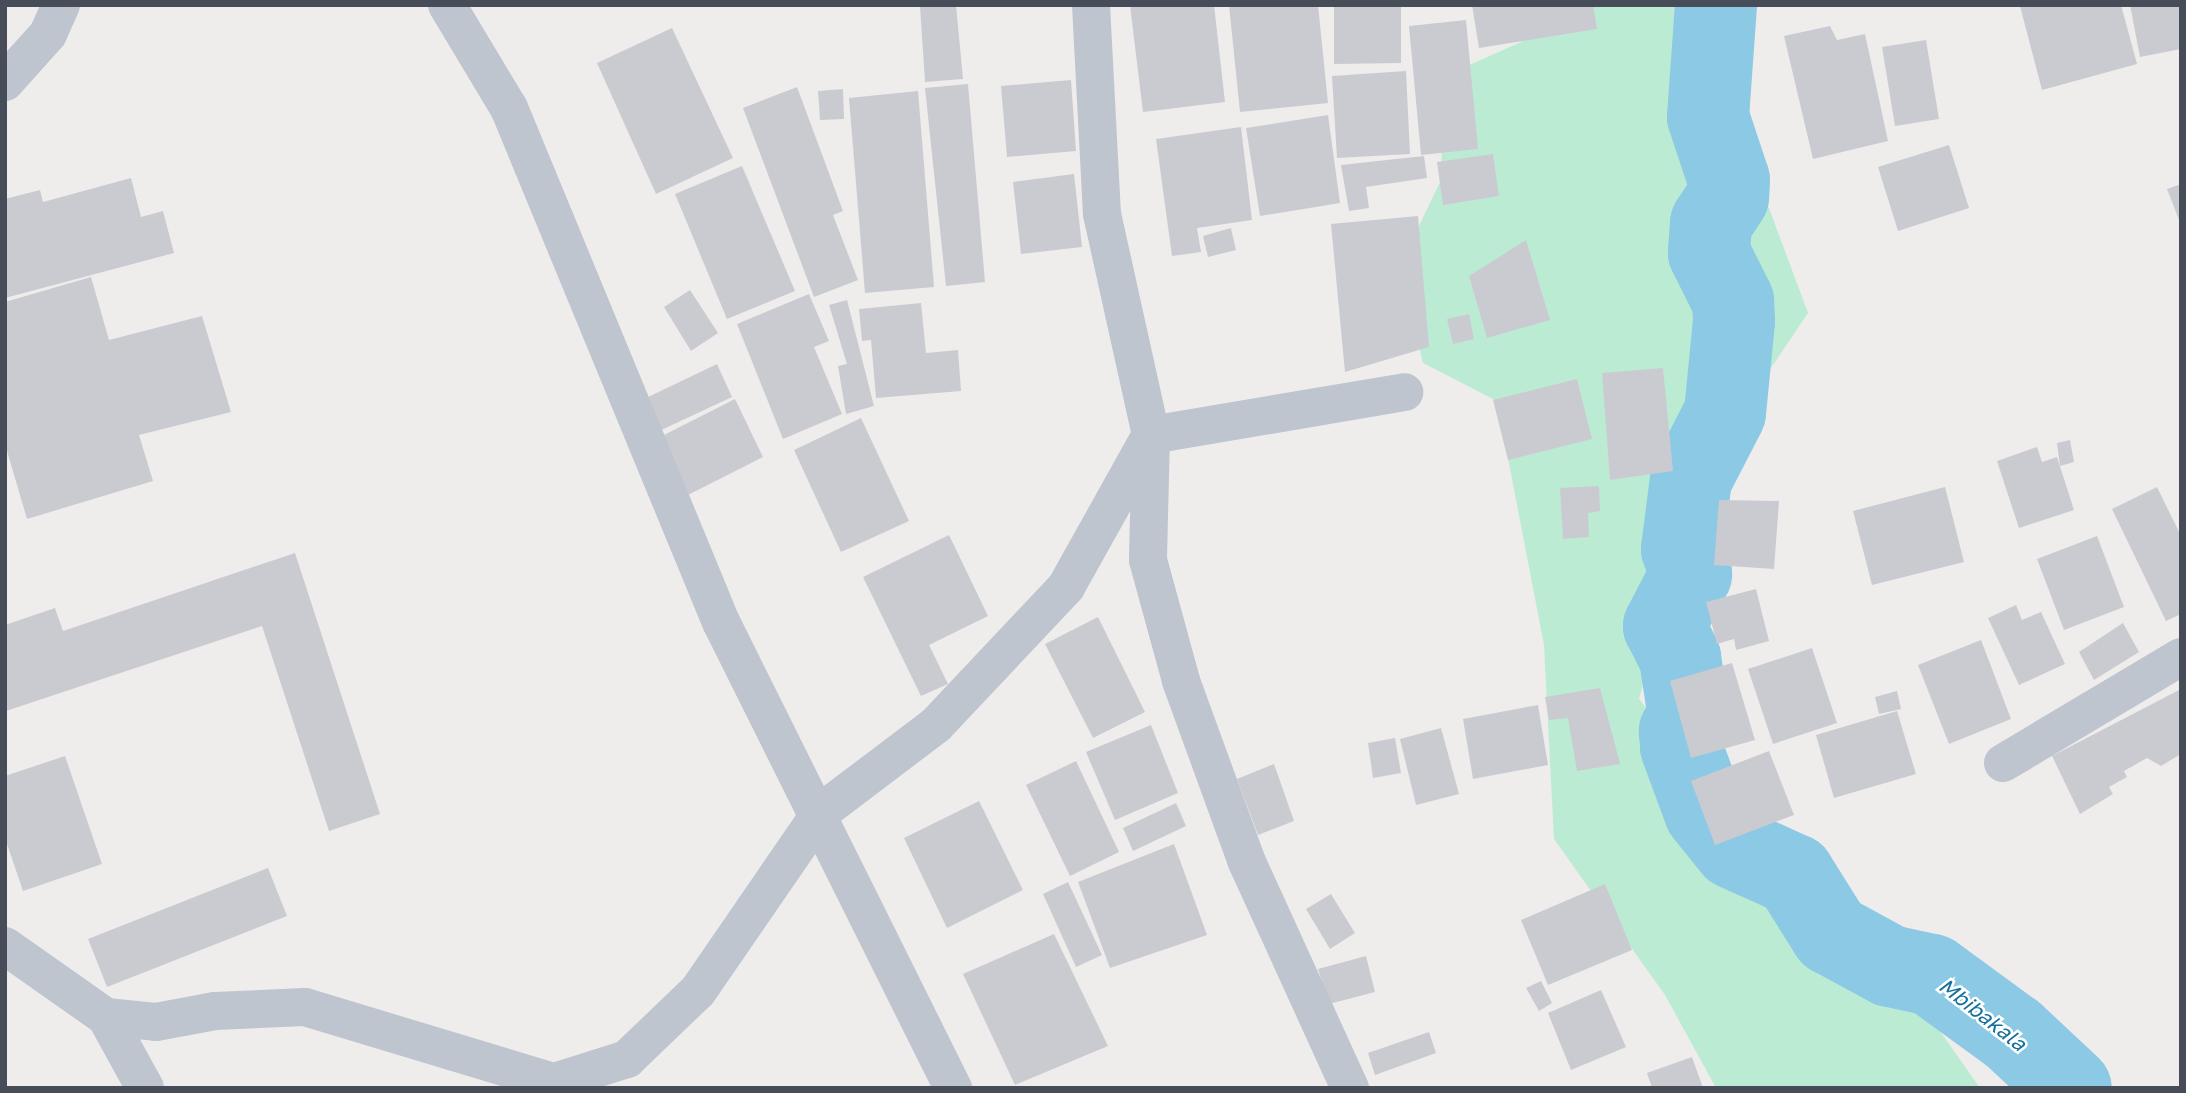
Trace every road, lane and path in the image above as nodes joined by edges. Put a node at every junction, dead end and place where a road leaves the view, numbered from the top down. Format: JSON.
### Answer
{"nodes":[{"id":1,"x":61,"y":5,"type":"edge"},
{"id":2,"x":447,"y":5,"type":"edge"},
{"id":3,"x":1091,"y":5,"type":"edge"},
{"id":4,"x":5,"y":82,"type":"edge"},
{"id":5,"x":1404,"y":392,"type":"dead end"},
{"id":6,"x":1151,"y":435,"type":"junction"},
{"id":7,"x":2181,"y":657,"type":"edge"},
{"id":8,"x":2003,"y":762,"type":"dead end"},
{"id":9,"x":821,"y":811,"type":"junction"},
{"id":10,"x":5,"y":946,"type":"edge"},
{"id":11,"x":106,"y":1017,"type":"junction"},
{"id":12,"x":558,"y":1085,"type":"edge"},
{"id":13,"x":145,"y":1088,"type":"edge"},
{"id":14,"x":953,"y":1088,"type":"edge"},
{"id":15,"x":1350,"y":1088,"type":"edge"}],
"edges":[{"from":1,"to":4,"type":"street"},
{"from":2,"to":9,"type":"street"},
{"from":3,"to":6,"type":"street"},
{"from":5,"to":6,"type":"street"},
{"from":6,"to":9,"type":"street"},
{"from":6,"to":15,"type":"street"},
{"from":7,"to":8,"type":"street"},
{"from":9,"to":12,"type":"street"},
{"from":9,"to":14,"type":"street"},
{"from":10,"to":11,"type":"street"},
{"from":11,"to":12,"type":"street"},
{"from":11,"to":13,"type":"street"}]}
